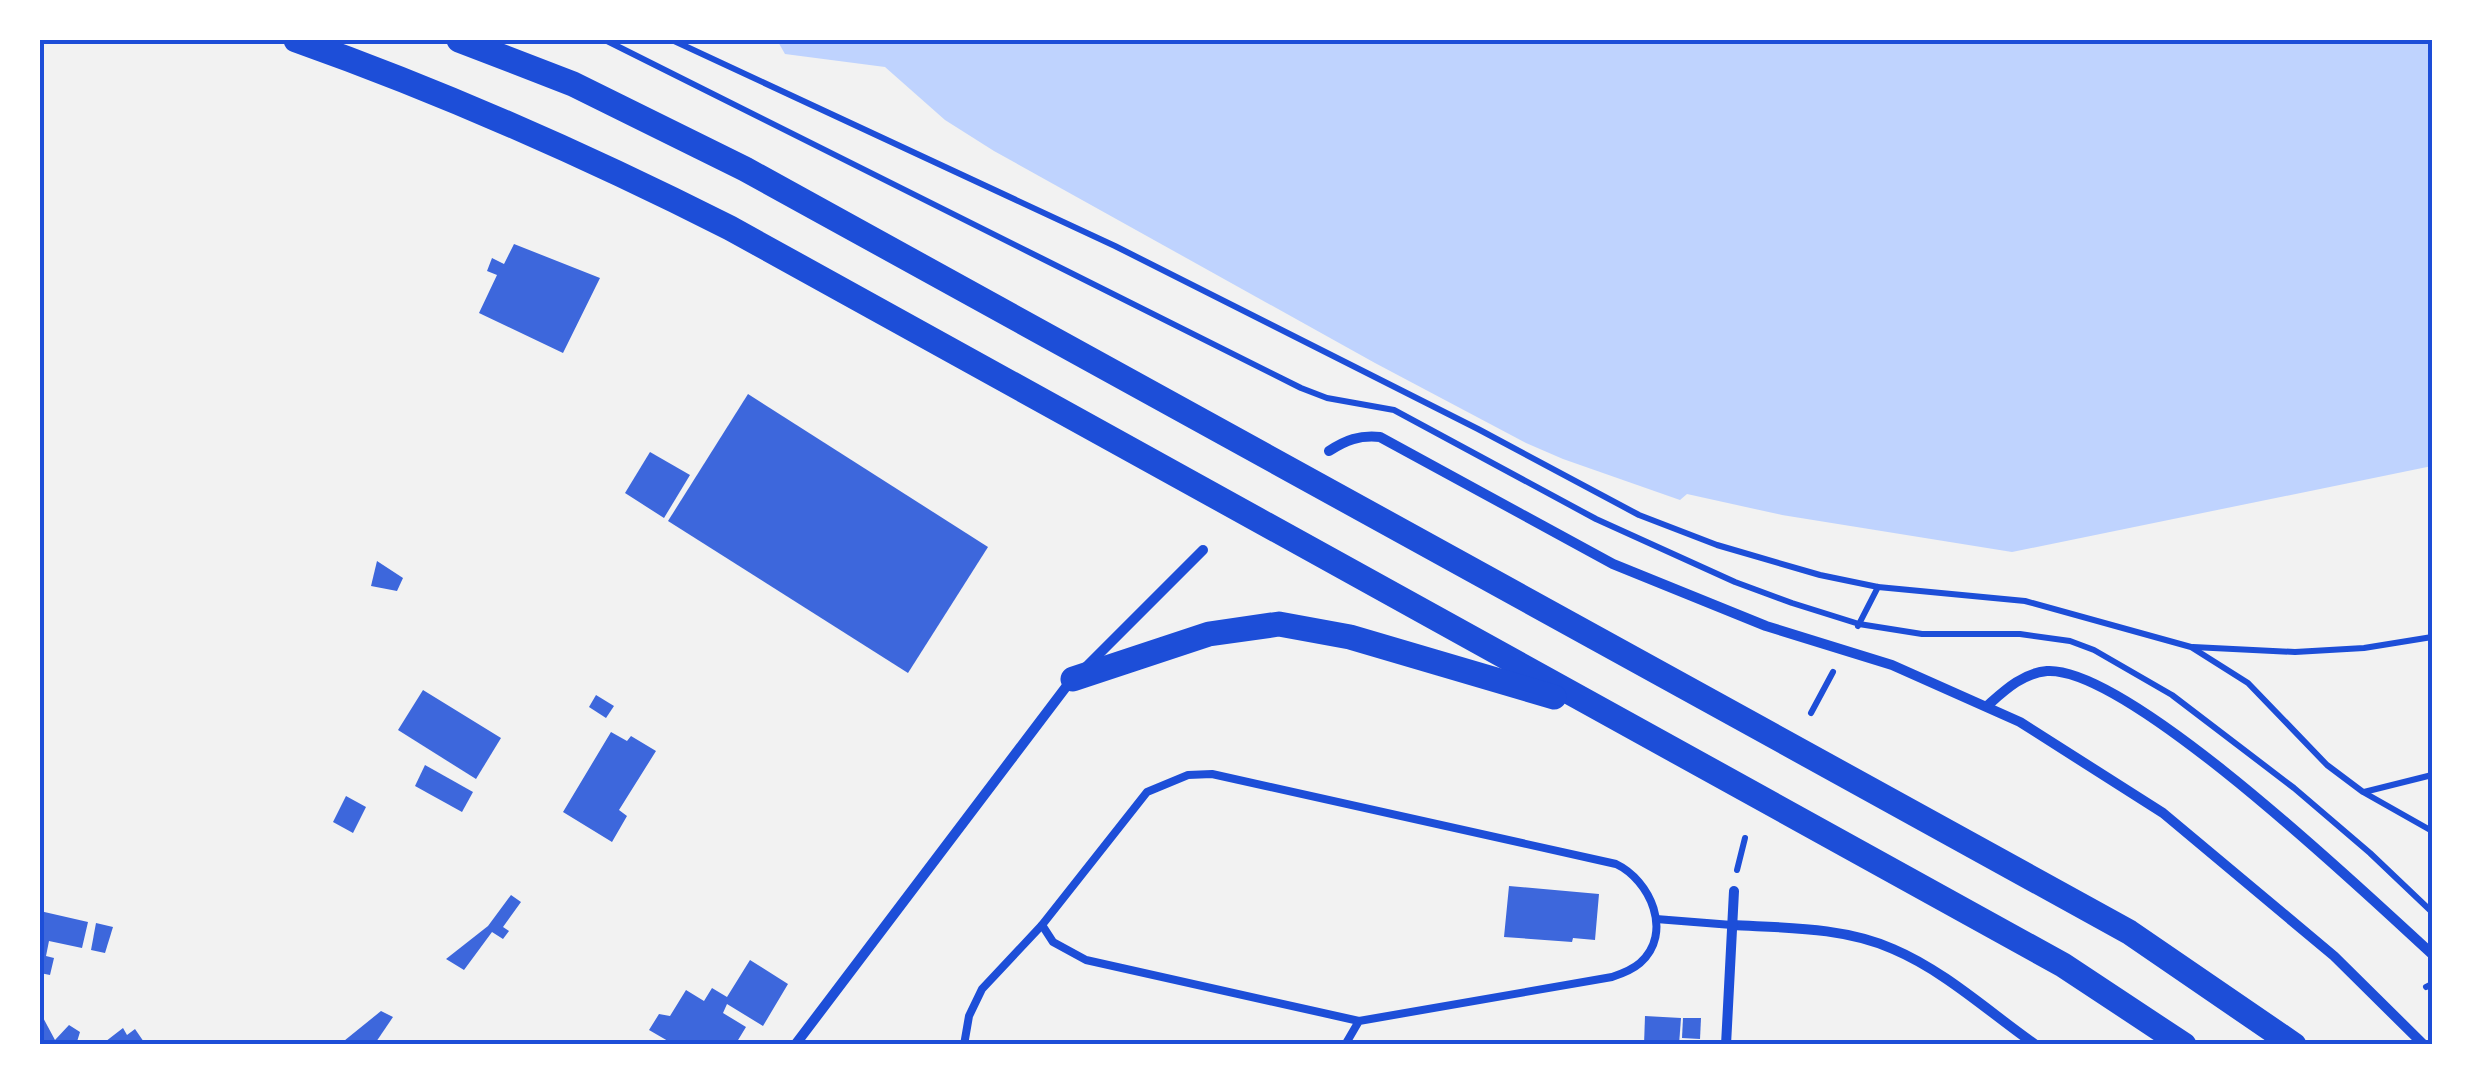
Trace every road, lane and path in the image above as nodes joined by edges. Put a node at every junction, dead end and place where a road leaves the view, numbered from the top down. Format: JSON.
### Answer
{"nodes":[{"id":1,"x":296,"y":40,"type":"edge"},
{"id":2,"x":458,"y":40,"type":"edge"},
{"id":3,"x":604,"y":40,"type":"edge"},
{"id":4,"x":672,"y":40,"type":"edge"},
{"id":5,"x":1329,"y":451,"type":"dead end"},
{"id":6,"x":1203,"y":550,"type":"dead end"},
{"id":7,"x":1878,"y":587,"type":"junction"},
{"id":8,"x":1859,"y":624,"type":"junction"},
{"id":9,"x":2432,"y":637,"type":"edge"},
{"id":10,"x":2192,"y":647,"type":"junction"},
{"id":11,"x":1072,"y":679,"type":"junction"},
{"id":12,"x":1988,"y":705,"type":"junction"},
{"id":13,"x":1600,"y":710,"type":"junction"},
{"id":14,"x":2432,"y":775,"type":"edge"},
{"id":15,"x":2363,"y":792,"type":"junction"},
{"id":16,"x":2432,"y":831,"type":"edge"},
{"id":17,"x":1734,"y":891,"type":"dead end"},
{"id":18,"x":2432,"y":912,"type":"edge"},
{"id":19,"x":1656,"y":919,"type":"junction"},
{"id":20,"x":1042,"y":924,"type":"junction"},
{"id":21,"x":1732,"y":924,"type":"junction"},
{"id":22,"x":2432,"y":954,"type":"edge"},
{"id":23,"x":1359,"y":1021,"type":"junction"},
{"id":24,"x":795,"y":1045,"type":"edge"},
{"id":25,"x":964,"y":1045,"type":"edge"},
{"id":26,"x":1345,"y":1045,"type":"edge"},
{"id":27,"x":1726,"y":1045,"type":"edge"},
{"id":28,"x":2036,"y":1045,"type":"edge"},
{"id":29,"x":2184,"y":1045,"type":"edge"},
{"id":30,"x":2294,"y":1045,"type":"edge"},
{"id":31,"x":2424,"y":1045,"type":"edge"}],
"edges":[{"from":1,"to":13,"type":"main road"},
{"from":2,"to":30,"type":"main road"},
{"from":3,"to":8,"type":"path"},
{"from":4,"to":7,"type":"path"},
{"from":5,"to":12,"type":"street"},
{"from":6,"to":11,"type":"street"},
{"from":7,"to":8,"type":"path"},
{"from":7,"to":10,"type":"path"},
{"from":8,"to":18,"type":"path"},
{"from":9,"to":10,"type":"path"},
{"from":10,"to":15,"type":"path"},
{"from":11,"to":13,"type":"main road"},
{"from":11,"to":24,"type":"street"},
{"from":12,"to":22,"type":"street"},
{"from":12,"to":31,"type":"street"},
{"from":13,"to":29,"type":"main road"},
{"from":14,"to":15,"type":"path"},
{"from":15,"to":16,"type":"path"},
{"from":17,"to":21,"type":"street"},
{"from":19,"to":20,"type":"lane"},
{"from":19,"to":21,"type":"lane"},
{"from":19,"to":23,"type":"lane"},
{"from":20,"to":23,"type":"lane"},
{"from":20,"to":25,"type":"lane"},
{"from":21,"to":27,"type":"street"},
{"from":21,"to":28,"type":"street"},
{"from":23,"to":26,"type":"lane"}]}
